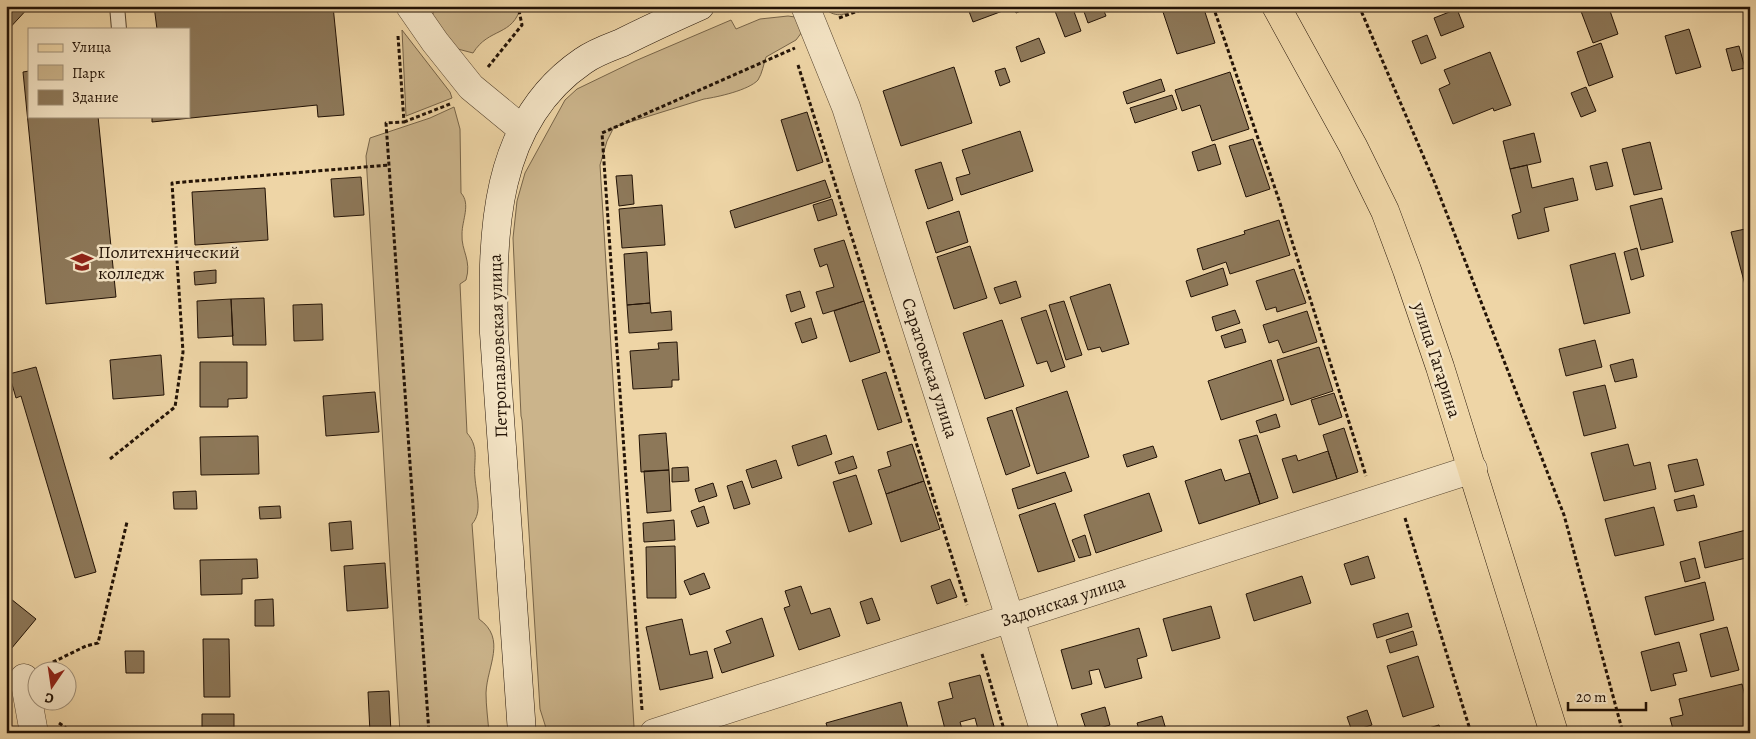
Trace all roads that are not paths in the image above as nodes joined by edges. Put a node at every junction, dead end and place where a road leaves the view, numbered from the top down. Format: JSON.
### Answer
{"nodes":[{"id":1,"x":117,"y":6,"type":"edge"},
{"id":2,"x":410,"y":6,"type":"edge"},
{"id":3,"x":700,"y":6,"type":"edge"},
{"id":4,"x":805,"y":6,"type":"edge"},
{"id":5,"x":1276,"y":6,"type":"edge"},
{"id":6,"x":120,"y":28,"type":"edge"},
{"id":7,"x":522,"y":129,"type":"junction"},
{"id":8,"x":1473,"y":470,"type":"junction"},
{"id":9,"x":1010,"y":618,"type":"junction"},
{"id":10,"x":24,"y":678,"type":"dead end"},
{"id":11,"x":648,"y":723,"type":"edge"},
{"id":12,"x":34,"y":733,"type":"edge"},
{"id":13,"x":522,"y":733,"type":"edge"},
{"id":14,"x":1044,"y":733,"type":"edge"},
{"id":15,"x":1554,"y":733,"type":"edge"}],
"edges":[{"from":1,"to":6,"type":"lane"},
{"from":2,"to":7,"type":"street"},
{"from":3,"to":7,"type":"street","name":"Петропавловская улица"},
{"from":4,"to":9,"type":"street","name":"Саратовская улица"},
{"from":5,"to":8,"type":"main road","name":"улица Гагарина"},
{"from":7,"to":13,"type":"street","name":"Петропавловская улица"},
{"from":8,"to":9,"type":"street","name":"Задонская улица"},
{"from":8,"to":15,"type":"main road","name":"улица Гагарина"},
{"from":9,"to":11,"type":"street","name":"Задонская улица"},
{"from":9,"to":14,"type":"street","name":"Саратовская улица"},
{"from":10,"to":12,"type":"street"}]}
